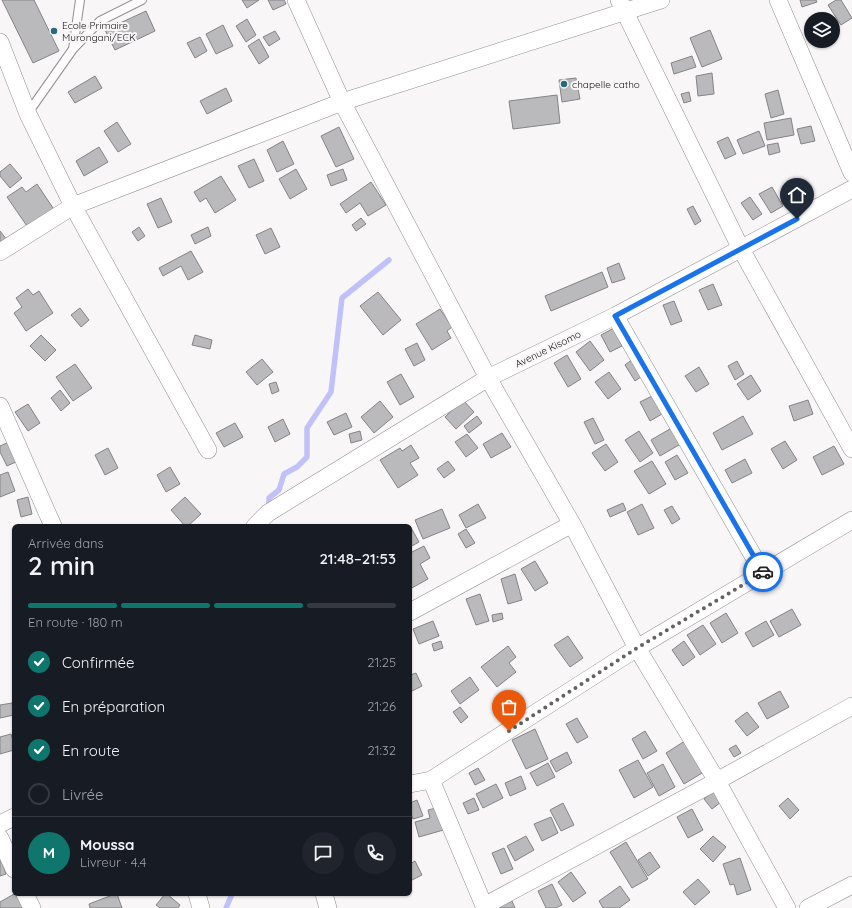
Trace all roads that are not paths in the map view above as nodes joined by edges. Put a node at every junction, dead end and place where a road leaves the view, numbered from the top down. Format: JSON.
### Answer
{"nodes":[{"id":1,"x":80,"y":0,"type":"edge"},
{"id":2,"x":142,"y":0,"type":"edge"},
{"id":3,"x":296,"y":0,"type":"edge"},
{"id":4,"x":660,"y":0,"type":"edge"},
{"id":5,"x":778,"y":0,"type":"edge"},
{"id":6,"x":622,"y":6,"type":"edge"},
{"id":7,"x":0,"y":42,"type":"edge"},
{"id":8,"x":72,"y":49,"type":"junction"},
{"id":9,"x":342,"y":102,"type":"junction"},
{"id":10,"x":28,"y":114,"type":"junction"},
{"id":11,"x":852,"y":174,"type":"edge"},
{"id":12,"x":852,"y":189,"type":"edge"},
{"id":13,"x":73,"y":206,"type":"junction"},
{"id":14,"x":741,"y":249,"type":"junction"},
{"id":15,"x":0,"y":252,"type":"edge"},
{"id":16,"x":615,"y":316,"type":"junction"},
{"id":17,"x":488,"y":378,"type":"junction"},
{"id":18,"x":0,"y":406,"type":"edge"},
{"id":19,"x":852,"y":449,"type":"edge"},
{"id":20,"x":208,"y":450,"type":"dead end"},
{"id":21,"x":852,"y":520,"type":"edge"},
{"id":22,"x":52,"y":524,"type":"edge"},
{"id":23,"x":257,"y":524,"type":"edge"},
{"id":24,"x":572,"y":524,"type":"junction"},
{"id":25,"x":763,"y":573,"type":"junction"},
{"id":26,"x":412,"y":611,"type":"edge"},
{"id":27,"x":637,"y":648,"type":"junction"},
{"id":28,"x":852,"y":706,"type":"edge"},
{"id":29,"x":431,"y":780,"type":"junction"},
{"id":30,"x":717,"y":781,"type":"junction"},
{"id":31,"x":412,"y":784,"type":"edge"},
{"id":32,"x":12,"y":818,"type":"edge"},
{"id":33,"x":0,"y":824,"type":"edge"},
{"id":34,"x":0,"y":838,"type":"edge"},
{"id":35,"x":12,"y":865,"type":"edge"},
{"id":36,"x":852,"y":885,"type":"edge"},
{"id":37,"x":26,"y":896,"type":"edge"},
{"id":38,"x":197,"y":896,"type":"edge"},
{"id":39,"x":325,"y":896,"type":"edge"},
{"id":40,"x":485,"y":907,"type":"edge"},
{"id":41,"x":32,"y":908,"type":"edge"},
{"id":42,"x":200,"y":908,"type":"edge"},
{"id":43,"x":328,"y":908,"type":"edge"},
{"id":44,"x":787,"y":908,"type":"edge"},
{"id":45,"x":808,"y":908,"type":"edge"}],
"edges":[{"from":1,"to":8,"type":"lane"},
{"from":2,"to":8,"type":"lane"},
{"from":3,"to":9,"type":"street"},
{"from":4,"to":6,"type":"street"},
{"from":5,"to":11,"type":"street"},
{"from":6,"to":9,"type":"street"},
{"from":6,"to":14,"type":"street"},
{"from":7,"to":10,"type":"street"},
{"from":8,"to":10,"type":"lane"},
{"from":9,"to":13,"type":"street"},
{"from":9,"to":17,"type":"street"},
{"from":10,"to":13,"type":"street"},
{"from":12,"to":14,"type":"street","name":"Avenue Kisomo"},
{"from":13,"to":15,"type":"street"},
{"from":13,"to":20,"type":"street"},
{"from":14,"to":16,"type":"street","name":"Avenue Kisomo"},
{"from":14,"to":19,"type":"street"},
{"from":16,"to":17,"type":"street","name":"Avenue Kisomo"},
{"from":16,"to":25,"type":"street"},
{"from":17,"to":23,"type":"street","name":"Avenue Kisomo"},
{"from":17,"to":24,"type":"street"},
{"from":18,"to":22,"type":"street"},
{"from":21,"to":25,"type":"street"},
{"from":24,"to":26,"type":"street"},
{"from":24,"to":27,"type":"street"},
{"from":25,"to":27,"type":"street"},
{"from":27,"to":29,"type":"street"},
{"from":27,"to":30,"type":"street"},
{"from":28,"to":30,"type":"street"},
{"from":29,"to":31,"type":"street"},
{"from":29,"to":40,"type":"street"},
{"from":30,"to":40,"type":"street"},
{"from":30,"to":44,"type":"street"},
{"from":32,"to":33,"type":"street"},
{"from":34,"to":35,"type":"street"},
{"from":36,"to":45,"type":"street"},
{"from":37,"to":41,"type":"street"},
{"from":38,"to":42,"type":"street"},
{"from":39,"to":43,"type":"street"}]}
